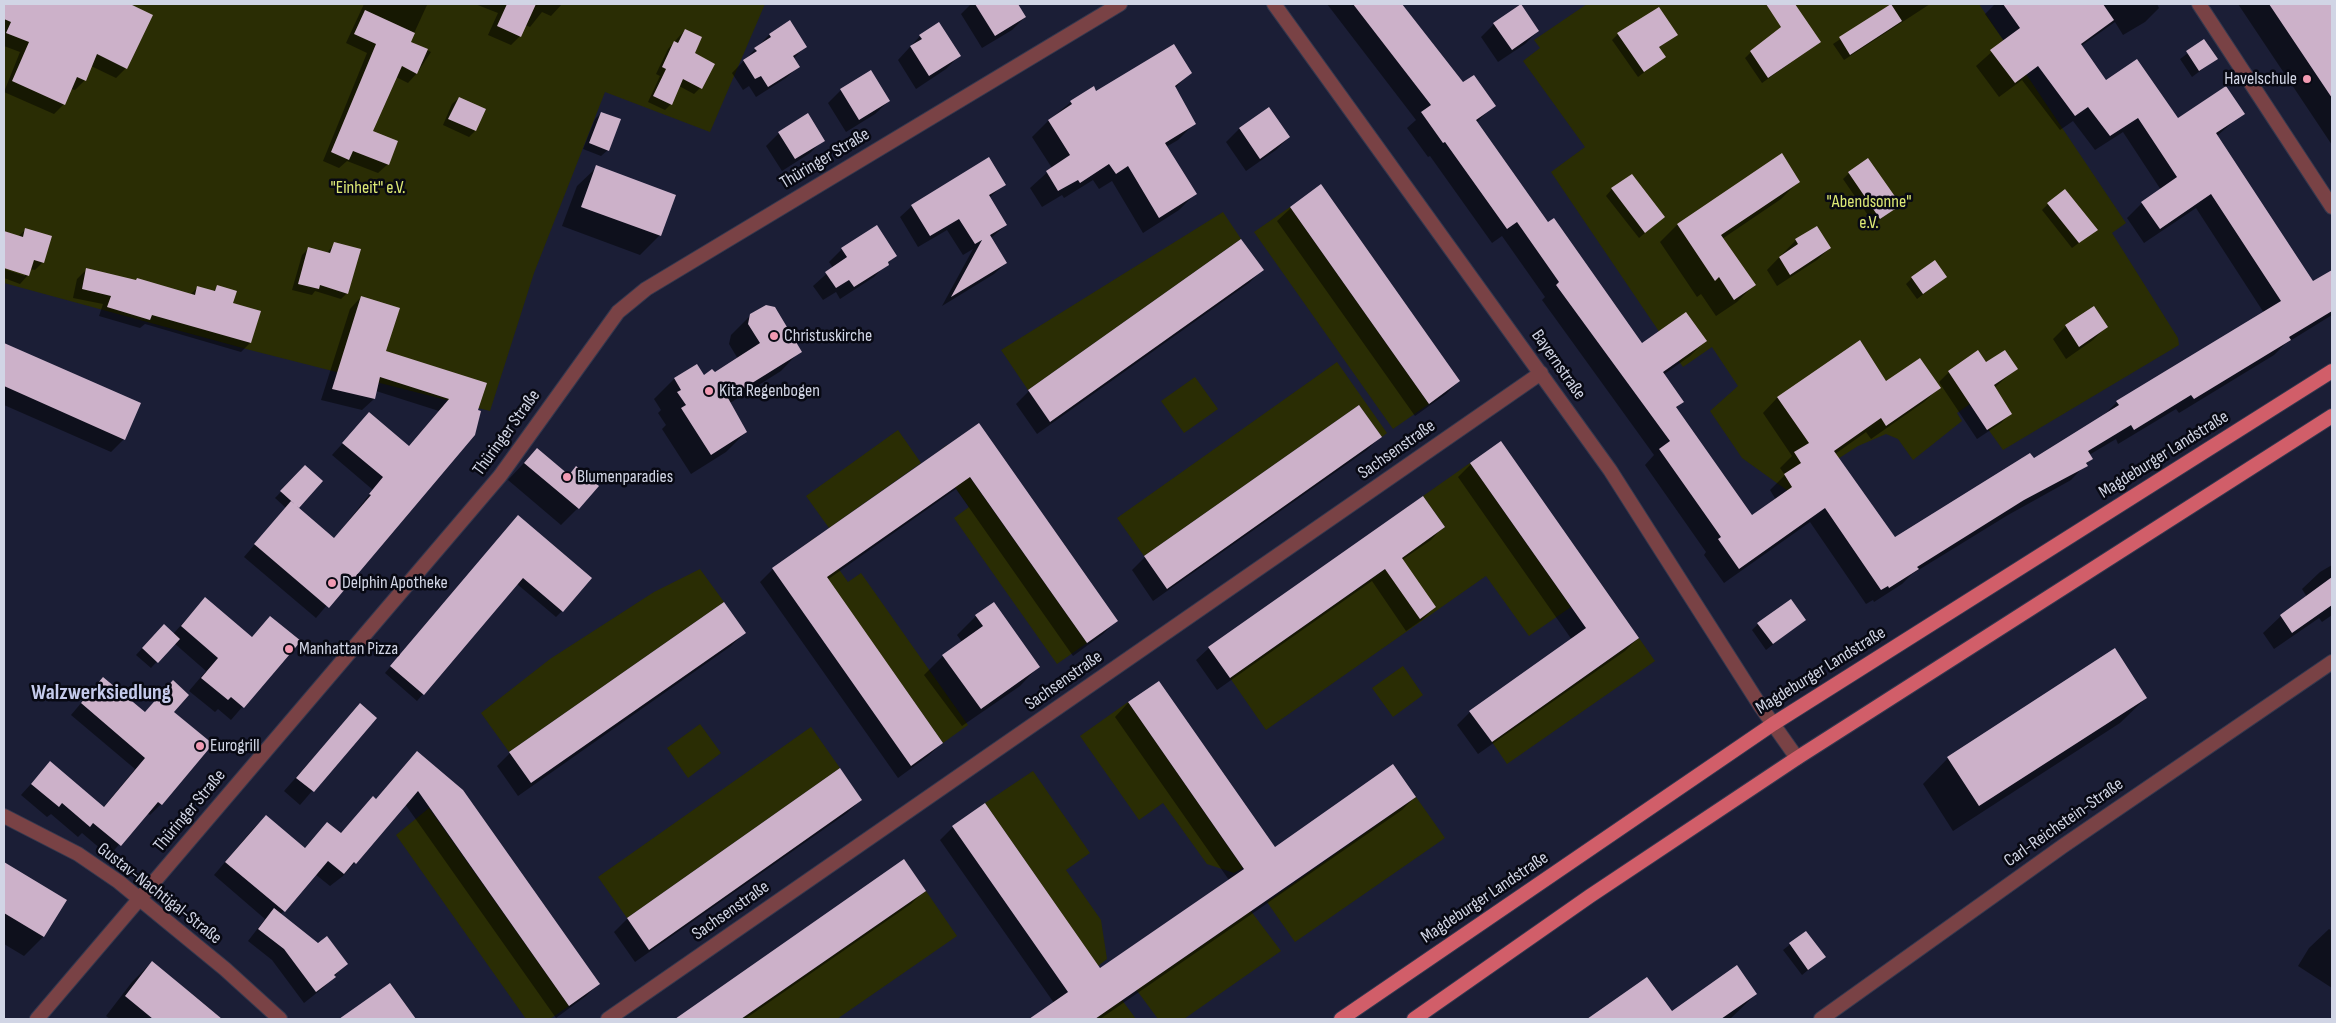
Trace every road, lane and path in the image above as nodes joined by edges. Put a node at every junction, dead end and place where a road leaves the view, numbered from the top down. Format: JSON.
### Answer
{"nodes":[{"id":1,"x":1120,"y":4,"type":"edge"},
{"id":2,"x":1274,"y":4,"type":"edge"},
{"id":3,"x":2199,"y":4,"type":"edge"},
{"id":4,"x":2332,"y":207,"type":"edge"},
{"id":5,"x":2332,"y":371,"type":"edge"},
{"id":6,"x":1541,"y":373,"type":"junction"},
{"id":7,"x":2332,"y":416,"type":"edge"},
{"id":8,"x":2332,"y":662,"type":"edge"},
{"id":9,"x":1773,"y":724,"type":"junction"},
{"id":10,"x":1797,"y":758,"type":"junction"},
{"id":11,"x":4,"y":816,"type":"edge"},
{"id":12,"x":140,"y":899,"type":"junction"},
{"id":13,"x":37,"y":1019,"type":"edge"},
{"id":14,"x":280,"y":1019,"type":"edge"},
{"id":15,"x":608,"y":1019,"type":"edge"},
{"id":16,"x":1341,"y":1019,"type":"edge"},
{"id":17,"x":1414,"y":1019,"type":"edge"},
{"id":18,"x":1821,"y":1019,"type":"edge"}],
"edges":[{"from":1,"to":12,"type":"street","name":"Thüringer Straße"},
{"from":2,"to":6,"type":"street","name":"Bayernstraße"},
{"from":3,"to":4,"type":"street"},
{"from":5,"to":9,"type":"main road","name":"Magdeburger Landstraße"},
{"from":6,"to":9,"type":"street","name":"Bayernstraße"},
{"from":6,"to":15,"type":"street","name":"Sachsenstraße"},
{"from":7,"to":10,"type":"main road"},
{"from":8,"to":18,"type":"street","name":"Carl-Reichstein-Straße"},
{"from":9,"to":10,"type":"street","name":"Bayernstraße"},
{"from":9,"to":16,"type":"main road","name":"Magdeburger Landstraße"},
{"from":10,"to":17,"type":"main road"},
{"from":11,"to":12,"type":"street","name":"Gustav-Nachtigal-Straße"},
{"from":12,"to":13,"type":"street","name":"Thüringer Straße"},
{"from":12,"to":14,"type":"street","name":"Gustav-Nachtigal-Straße"}]}
